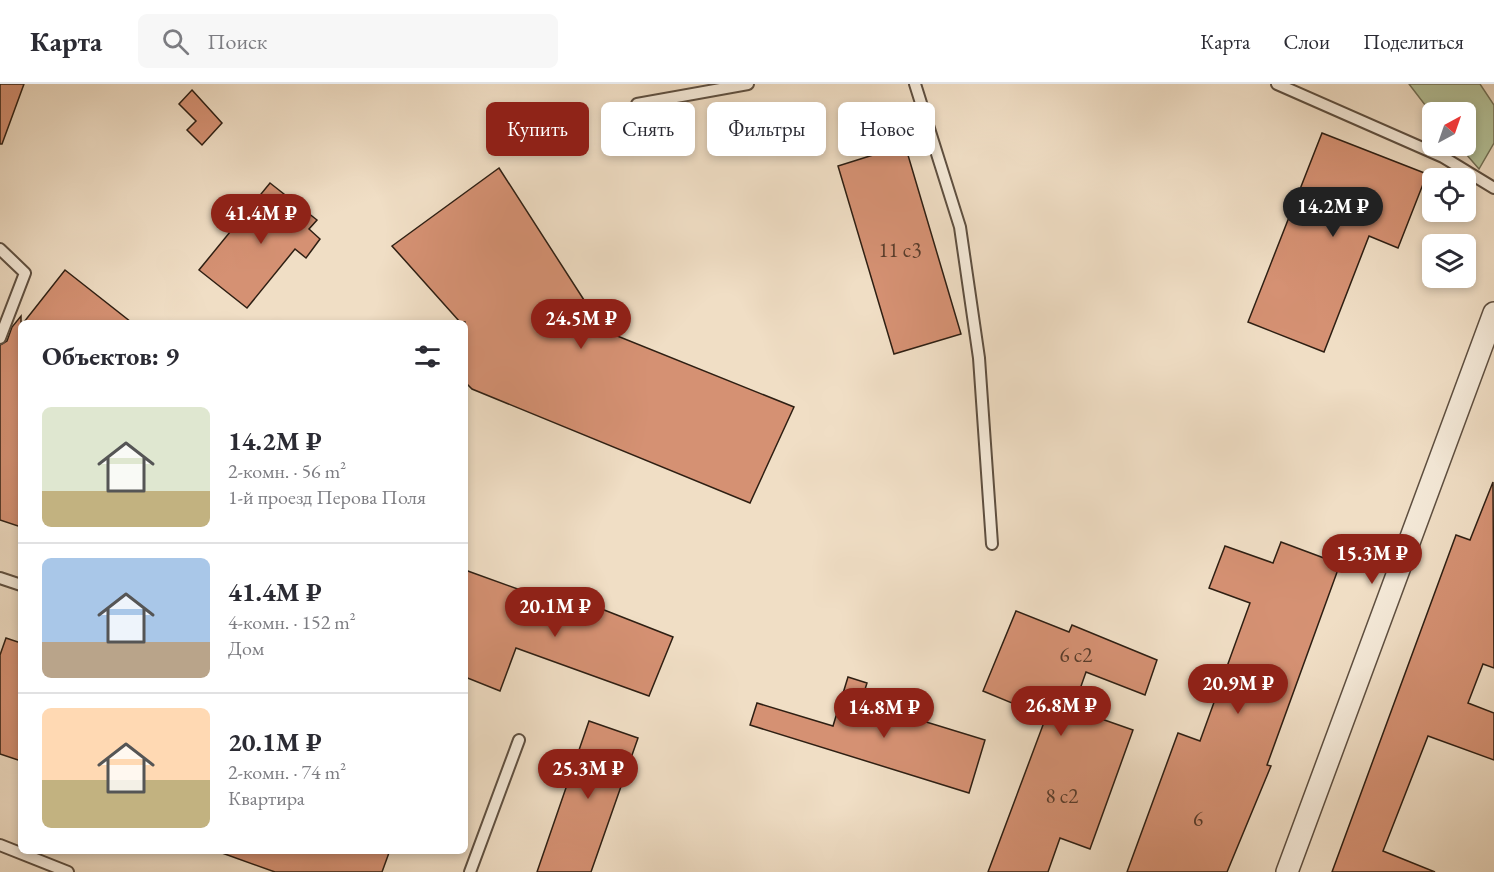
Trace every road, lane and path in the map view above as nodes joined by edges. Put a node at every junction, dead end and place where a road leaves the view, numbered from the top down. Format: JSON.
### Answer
{"nodes":[{"id":1,"x":748,"y":84,"type":"edge"},
{"id":2,"x":915,"y":84,"type":"edge"},
{"id":3,"x":1277,"y":84,"type":"edge"},
{"id":4,"x":648,"y":102,"type":"edge"},
{"id":5,"x":1494,"y":188,"type":"edge"},
{"id":6,"x":0,"y":249,"type":"edge"},
{"id":7,"x":1494,"y":313,"type":"edge"},
{"id":8,"x":0,"y":338,"type":"edge"},
{"id":9,"x":992,"y":544,"type":"dead end"},
{"id":10,"x":0,"y":578,"type":"edge"},
{"id":11,"x":18,"y":584,"type":"edge"},
{"id":12,"x":519,"y":740,"type":"dead end"},
{"id":13,"x":0,"y":845,"type":"edge"},
{"id":14,"x":18,"y":852,"type":"edge"},
{"id":15,"x":23,"y":854,"type":"edge"},
{"id":16,"x":68,"y":872,"type":"edge"},
{"id":17,"x":470,"y":872,"type":"edge"},
{"id":18,"x":1287,"y":872,"type":"edge"}],
"edges":[{"from":1,"to":4,"type":"lane"},
{"from":2,"to":9,"type":"lane"},
{"from":3,"to":5,"type":"lane"},
{"from":6,"to":8,"type":"lane"},
{"from":7,"to":18,"type":"street"},
{"from":10,"to":11,"type":"lane"},
{"from":12,"to":17,"type":"lane"},
{"from":13,"to":14,"type":"lane"},
{"from":15,"to":16,"type":"lane"}]}
